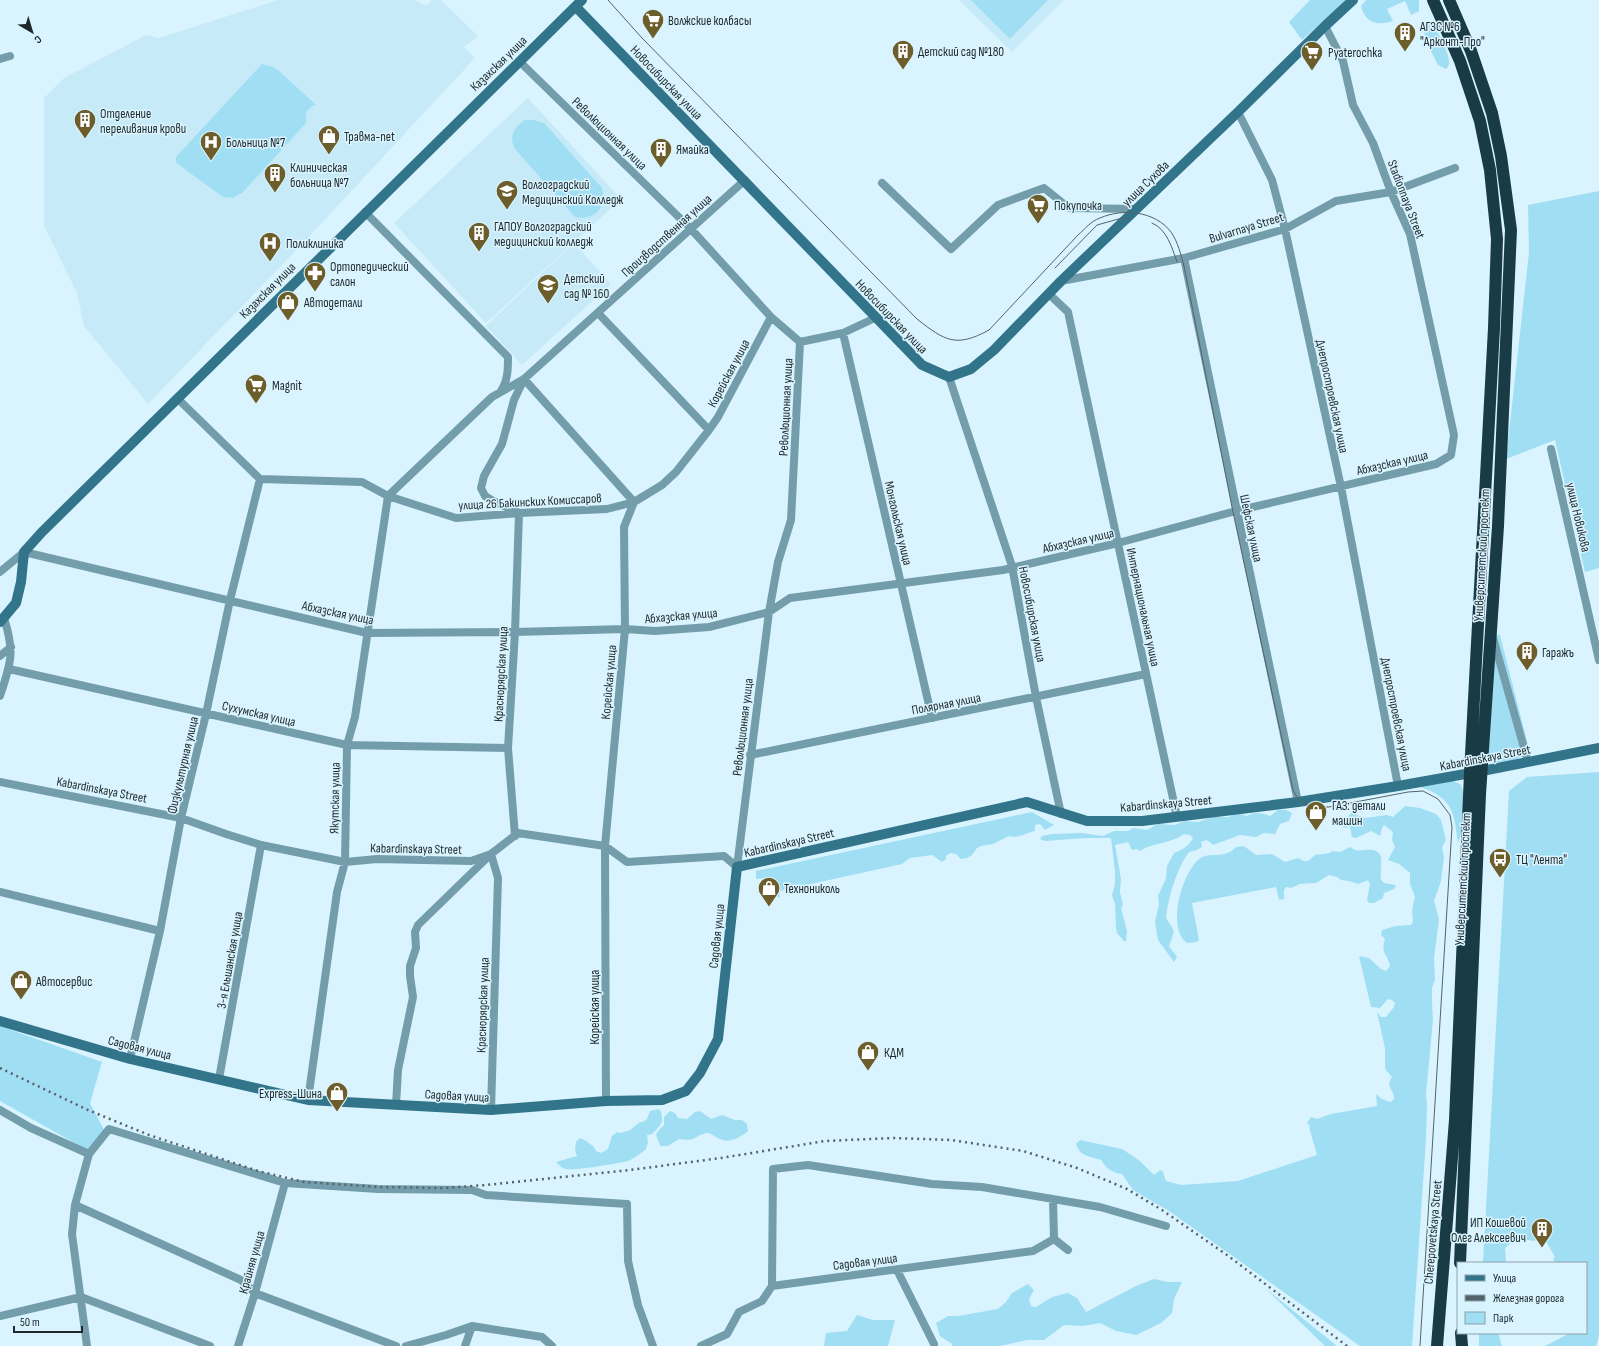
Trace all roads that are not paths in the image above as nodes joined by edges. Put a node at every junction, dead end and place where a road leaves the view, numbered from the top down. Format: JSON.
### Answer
{"nodes":[{"id":1,"x":1353,"y":0,"type":"edge"},
{"id":2,"x":1433,"y":0,"type":"edge"},
{"id":3,"x":1449,"y":0,"type":"edge"},
{"id":4,"x":579,"y":3,"type":"edge"},
{"id":5,"x":1325,"y":26,"type":"junction"},
{"id":6,"x":10,"y":56,"type":"dead end"},
{"id":7,"x":0,"y":59,"type":"edge"},
{"id":8,"x":519,"y":61,"type":"junction"},
{"id":9,"x":1238,"y":112,"type":"junction"},
{"id":10,"x":1454,"y":168,"type":"dead end"},
{"id":11,"x":744,"y":180,"type":"junction"},
{"id":12,"x":882,"y":183,"type":"dead end"},
{"id":13,"x":1391,"y":192,"type":"junction"},
{"id":14,"x":1137,"y":209,"type":"junction"},
{"id":15,"x":365,"y":212,"type":"junction"},
{"id":16,"x":691,"y":229,"type":"junction"},
{"id":17,"x":1285,"y":229,"type":"junction"},
{"id":18,"x":1184,"y":258,"type":"junction"},
{"id":19,"x":1062,"y":281,"type":"junction"},
{"id":20,"x":1049,"y":294,"type":"junction"},
{"id":21,"x":598,"y":313,"type":"junction"},
{"id":22,"x":771,"y":317,"type":"junction"},
{"id":23,"x":875,"y":318,"type":"junction"},
{"id":24,"x":843,"y":333,"type":"junction"},
{"id":25,"x":800,"y":342,"type":"junction"},
{"id":26,"x":949,"y":377,"type":"junction"},
{"id":27,"x":524,"y":379,"type":"junction"},
{"id":28,"x":499,"y":393,"type":"junction"},
{"id":29,"x":177,"y":398,"type":"junction"},
{"id":30,"x":709,"y":430,"type":"junction"},
{"id":31,"x":1454,"y":435,"type":"joint"},
{"id":32,"x":1551,"y":449,"type":"dead end"},
{"id":33,"x":260,"y":479,"type":"junction"},
{"id":34,"x":1341,"y":487,"type":"junction"},
{"id":35,"x":388,"y":496,"type":"junction"},
{"id":36,"x":634,"y":502,"type":"junction"},
{"id":37,"x":1236,"y":512,"type":"junction"},
{"id":38,"x":519,"y":513,"type":"junction"},
{"id":39,"x":1118,"y":543,"type":"junction"},
{"id":40,"x":24,"y":552,"type":"junction"},
{"id":41,"x":1012,"y":566,"type":"junction"},
{"id":42,"x":0,"y":572,"type":"edge"},
{"id":43,"x":901,"y":584,"type":"junction"},
{"id":44,"x":230,"y":600,"type":"junction"},
{"id":45,"x":769,"y":612,"type":"junction"},
{"id":46,"x":2,"y":620,"type":"edge"},
{"id":47,"x":625,"y":629,"type":"junction"},
{"id":48,"x":515,"y":632,"type":"junction"},
{"id":49,"x":1491,"y":632,"type":"junction"},
{"id":50,"x":368,"y":633,"type":"junction"},
{"id":51,"x":11,"y":647,"type":"junction"},
{"id":52,"x":0,"y":656,"type":"edge"},
{"id":53,"x":1599,"y":660,"type":"edge"},
{"id":54,"x":9,"y":669,"type":"junction"},
{"id":55,"x":1146,"y":674,"type":"junction"},
{"id":56,"x":0,"y":696,"type":"edge"},
{"id":57,"x":1036,"y":697,"type":"junction"},
{"id":58,"x":206,"y":714,"type":"junction"},
{"id":59,"x":932,"y":718,"type":"junction"},
{"id":60,"x":347,"y":745,"type":"junction"},
{"id":61,"x":508,"y":748,"type":"junction"},
{"id":62,"x":1599,"y":748,"type":"edge"},
{"id":63,"x":750,"y":755,"type":"junction"},
{"id":64,"x":1528,"y":762,"type":"junction"},
{"id":65,"x":1476,"y":772,"type":"junction"},
{"id":66,"x":0,"y":782,"type":"edge"},
{"id":67,"x":1398,"y":786,"type":"junction"},
{"id":68,"x":1298,"y":802,"type":"junction"},
{"id":69,"x":1061,"y":814,"type":"junction"},
{"id":70,"x":1177,"y":816,"type":"junction"},
{"id":71,"x":181,"y":818,"type":"junction"},
{"id":72,"x":515,"y":836,"type":"junction"},
{"id":73,"x":261,"y":845,"type":"junction"},
{"id":74,"x":605,"y":846,"type":"junction"},
{"id":75,"x":491,"y":854,"type":"junction"},
{"id":76,"x":345,"y":862,"type":"junction"},
{"id":77,"x":737,"y":867,"type":"junction"},
{"id":78,"x":0,"y":892,"type":"edge"},
{"id":79,"x":160,"y":931,"type":"junction"},
{"id":80,"x":0,"y":1021,"type":"edge"},
{"id":81,"x":130,"y":1059,"type":"junction"},
{"id":82,"x":219,"y":1079,"type":"junction"},
{"id":83,"x":308,"y":1100,"type":"junction"},
{"id":84,"x":606,"y":1101,"type":"junction"},
{"id":85,"x":396,"y":1105,"type":"junction"},
{"id":86,"x":0,"y":1110,"type":"edge"},
{"id":87,"x":491,"y":1110,"type":"junction"},
{"id":88,"x":1461,"y":1120,"type":"junction"},
{"id":89,"x":89,"y":1154,"type":"junction"},
{"id":90,"x":285,"y":1183,"type":"junction"},
{"id":91,"x":1053,"y":1199,"type":"junction"},
{"id":92,"x":75,"y":1205,"type":"junction"},
{"id":93,"x":1166,"y":1226,"type":"dead end"},
{"id":94,"x":1054,"y":1239,"type":"junction"},
{"id":95,"x":1068,"y":1250,"type":"dead end"},
{"id":96,"x":1460,"y":1262,"type":"edge"},
{"id":97,"x":897,"y":1270,"type":"junction"},
{"id":98,"x":772,"y":1286,"type":"junction"},
{"id":99,"x":255,"y":1293,"type":"junction"},
{"id":100,"x":81,"y":1296,"type":"junction"},
{"id":101,"x":0,"y":1316,"type":"edge"},
{"id":102,"x":472,"y":1326,"type":"junction"},
{"id":103,"x":1461,"y":1334,"type":"edge"},
{"id":104,"x":934,"y":1344,"type":"dead end"},
{"id":105,"x":87,"y":1346,"type":"edge"},
{"id":106,"x":210,"y":1346,"type":"edge"},
{"id":107,"x":238,"y":1346,"type":"edge"},
{"id":108,"x":396,"y":1346,"type":"edge"},
{"id":109,"x":406,"y":1346,"type":"edge"},
{"id":110,"x":465,"y":1346,"type":"edge"},
{"id":111,"x":552,"y":1346,"type":"edge"},
{"id":112,"x":653,"y":1346,"type":"edge"},
{"id":113,"x":702,"y":1346,"type":"edge"},
{"id":114,"x":1437,"y":1346,"type":"edge"},
{"id":115,"x":1462,"y":1346,"type":"edge"}],
"edges":[{"from":1,"to":5,"type":"street","name":"улица Сухова"},
{"from":2,"to":65,"type":"highway","name":"Университетский проспект"},
{"from":3,"to":49,"type":"highway","name":"Университетский проспект"},
{"from":4,"to":8,"type":"street","name":"Казахская улица"},
{"from":4,"to":11,"type":"street","name":"Новосибирская улица"},
{"from":5,"to":9,"type":"street","name":"улица Сухова"},
{"from":5,"to":13,"type":"street","name":"Stadionnaya Street"},
{"from":6,"to":7,"type":"street"},
{"from":8,"to":15,"type":"street","name":"Казахская улица"},
{"from":8,"to":16,"type":"street","name":"Революционная улица"},
{"from":9,"to":14,"type":"street","name":"улица Сухова"},
{"from":9,"to":17,"type":"street","name":"Днепростроевская улица"},
{"from":10,"to":13,"type":"street","name":"Bulvarnaya Street"},
{"from":11,"to":16,"type":"street","name":"Производственная улица"},
{"from":11,"to":23,"type":"street","name":"Новосибирская улица"},
{"from":12,"to":14,"type":"street"},
{"from":13,"to":17,"type":"street","name":"Bulvarnaya Street"},
{"from":13,"to":31,"type":"street","name":"Stadionnaya Street"},
{"from":14,"to":19,"type":"street","name":"улица Сухова"},
{"from":15,"to":28,"type":"street"},
{"from":15,"to":29,"type":"street","name":"Казахская улица"},
{"from":16,"to":21,"type":"street","name":"Производственная улица"},
{"from":16,"to":22,"type":"street","name":"Революционная улица"},
{"from":17,"to":18,"type":"street","name":"Bulvarnaya Street"},
{"from":17,"to":34,"type":"street","name":"Днепростроевская улица"},
{"from":18,"to":19,"type":"street","name":"Bulvarnaya Street"},
{"from":18,"to":37,"type":"street","name":"Шефская улица"},
{"from":19,"to":20,"type":"street","name":"улица Сухова"},
{"from":20,"to":26,"type":"street","name":"улица Сухова"},
{"from":20,"to":39,"type":"street","name":"Интернациональная улица"},
{"from":21,"to":27,"type":"street","name":"Производственная улица"},
{"from":21,"to":30,"type":"street"},
{"from":22,"to":25,"type":"street","name":"Революционная улица"},
{"from":22,"to":30,"type":"street","name":"Корейская улица"},
{"from":23,"to":24,"type":"street"},
{"from":23,"to":26,"type":"street","name":"Новосибирская улица"},
{"from":24,"to":25,"type":"street"},
{"from":24,"to":43,"type":"street","name":"Монгольская улица"},
{"from":25,"to":45,"type":"street","name":"Революционная улица"},
{"from":26,"to":41,"type":"street","name":"Новосибирская улица"},
{"from":27,"to":28,"type":"street","name":"Производственная улица"},
{"from":27,"to":36,"type":"street"},
{"from":27,"to":38,"type":"street"},
{"from":28,"to":35,"type":"street","name":"Производственная улица"},
{"from":29,"to":33,"type":"street"},
{"from":29,"to":40,"type":"street","name":"Казахская улица"},
{"from":30,"to":36,"type":"street","name":"Корейская улица"},
{"from":31,"to":34,"type":"street","name":"Абхазская улица"},
{"from":32,"to":53,"type":"street","name":"улица Новикова"},
{"from":33,"to":35,"type":"street","name":"улица 26 Бакинских Комиссаров"},
{"from":33,"to":44,"type":"street","name":"Физкультурная улица"},
{"from":34,"to":37,"type":"street","name":"Абхазская улица"},
{"from":34,"to":67,"type":"street","name":"Днепростроевская улица"},
{"from":35,"to":38,"type":"street","name":"улица 26 Бакинских Комиссаров"},
{"from":35,"to":50,"type":"street","name":"Якутская улица"},
{"from":36,"to":38,"type":"street","name":"улица 26 Бакинских Комиссаров"},
{"from":36,"to":47,"type":"street","name":"Корейская улица"},
{"from":37,"to":39,"type":"street","name":"Абхазская улица"},
{"from":37,"to":68,"type":"street","name":"Шефская улица"},
{"from":38,"to":48,"type":"street","name":"Краснорядская улица"},
{"from":39,"to":41,"type":"street","name":"Абхазская улица"},
{"from":39,"to":55,"type":"street","name":"Интернациональная улица"},
{"from":40,"to":42,"type":"street"},
{"from":40,"to":44,"type":"street","name":"Абхазская улица"},
{"from":40,"to":46,"type":"street"},
{"from":41,"to":43,"type":"street","name":"Абхазская улица"},
{"from":41,"to":57,"type":"street","name":"Новосибирская улица"},
{"from":43,"to":45,"type":"street","name":"Абхазская улица"},
{"from":43,"to":59,"type":"street","name":"Монгольская улица"},
{"from":44,"to":50,"type":"street","name":"Абхазская улица"},
{"from":44,"to":58,"type":"street","name":"Физкультурная улица"},
{"from":45,"to":47,"type":"street","name":"Абхазская улица"},
{"from":45,"to":63,"type":"street","name":"Революционная улица"},
{"from":46,"to":51,"type":"street"},
{"from":47,"to":48,"type":"street","name":"Абхазская улица"},
{"from":47,"to":74,"type":"street","name":"Корейская улица"},
{"from":48,"to":50,"type":"street","name":"Абхазская улица"},
{"from":48,"to":61,"type":"street","name":"Краснорядская улица"},
{"from":49,"to":64,"type":"street"},
{"from":49,"to":65,"type":"highway","name":"Университетский проспект"},
{"from":50,"to":60,"type":"street","name":"Якутская улица"},
{"from":51,"to":52,"type":"street"},
{"from":51,"to":54,"type":"street"},
{"from":54,"to":56,"type":"street"},
{"from":54,"to":58,"type":"street","name":"Сухумская улица"},
{"from":55,"to":57,"type":"street","name":"Полярная улица"},
{"from":55,"to":70,"type":"street","name":"Интернациональная улица"},
{"from":57,"to":59,"type":"street","name":"Полярная улица"},
{"from":57,"to":69,"type":"street","name":"Новосибирская улица"},
{"from":58,"to":60,"type":"street","name":"Сухумская улица"},
{"from":58,"to":71,"type":"street","name":"Физкультурная улица"},
{"from":59,"to":63,"type":"street","name":"Полярная улица"},
{"from":60,"to":61,"type":"street","name":"Сухумская улица"},
{"from":60,"to":76,"type":"street","name":"Якутская улица"},
{"from":61,"to":72,"type":"street","name":"Краснорядская улица"},
{"from":62,"to":64,"type":"street","name":"Kabardinskaya Street"},
{"from":63,"to":77,"type":"street","name":"Революционная улица"},
{"from":64,"to":65,"type":"street","name":"Kabardinskaya Street"},
{"from":65,"to":67,"type":"street","name":"Kabardinskaya Street"},
{"from":65,"to":88,"type":"highway","name":"Университетский проспект"},
{"from":66,"to":71,"type":"street","name":"Kabardinskaya Street"},
{"from":67,"to":68,"type":"street","name":"Kabardinskaya Street"},
{"from":68,"to":70,"type":"street","name":"Kabardinskaya Street"},
{"from":69,"to":70,"type":"street","name":"Kabardinskaya Street"},
{"from":69,"to":77,"type":"street","name":"Kabardinskaya Street"},
{"from":71,"to":73,"type":"street","name":"Kabardinskaya Street"},
{"from":71,"to":79,"type":"street","name":"Физкультурная улица"},
{"from":72,"to":74,"type":"street","name":"Kabardinskaya Street"},
{"from":72,"to":75,"type":"street","name":"Kabardinskaya Street"},
{"from":73,"to":76,"type":"street","name":"Kabardinskaya Street"},
{"from":73,"to":82,"type":"street","name":"3-я Ельшанская улица"},
{"from":74,"to":77,"type":"street","name":"Kabardinskaya Street"},
{"from":74,"to":84,"type":"street","name":"Корейская улица"},
{"from":75,"to":76,"type":"street","name":"Kabardinskaya Street"},
{"from":75,"to":85,"type":"street"},
{"from":75,"to":87,"type":"street","name":"Краснорядская улица"},
{"from":76,"to":83,"type":"street","name":"Якутская улица"},
{"from":77,"to":84,"type":"street","name":"Садовая улица"},
{"from":78,"to":79,"type":"street"},
{"from":79,"to":81,"type":"street","name":"Физкультурная улица"},
{"from":80,"to":81,"type":"street","name":"Садовая улица"},
{"from":81,"to":82,"type":"street","name":"Садовая улица"},
{"from":82,"to":83,"type":"street","name":"Садовая улица"},
{"from":83,"to":85,"type":"street","name":"Садовая улица"},
{"from":84,"to":87,"type":"street","name":"Садовая улица"},
{"from":85,"to":87,"type":"street","name":"Садовая улица"},
{"from":86,"to":89,"type":"street"},
{"from":88,"to":96,"type":"highway","name":"Cherepovetskaya Street"},
{"from":88,"to":114,"type":"highway","name":"Cherepovetskaya Street"},
{"from":89,"to":90,"type":"street"},
{"from":89,"to":92,"type":"street"},
{"from":90,"to":99,"type":"street","name":"Крайняя улица"},
{"from":90,"to":112,"type":"street"},
{"from":91,"to":93,"type":"street"},
{"from":91,"to":94,"type":"street"},
{"from":91,"to":98,"type":"street"},
{"from":92,"to":99,"type":"street"},
{"from":92,"to":100,"type":"street"},
{"from":94,"to":95,"type":"street"},
{"from":94,"to":97,"type":"street","name":"Садовая улица"},
{"from":97,"to":98,"type":"street","name":"Садовая улица"},
{"from":97,"to":104,"type":"street"},
{"from":98,"to":113,"type":"street"},
{"from":99,"to":107,"type":"street","name":"Крайняя улица"},
{"from":99,"to":108,"type":"street"},
{"from":100,"to":101,"type":"street"},
{"from":100,"to":105,"type":"street"},
{"from":100,"to":106,"type":"street"},
{"from":102,"to":109,"type":"street"},
{"from":102,"to":110,"type":"street"},
{"from":102,"to":111,"type":"street"},
{"from":103,"to":115,"type":"highway"}]}
